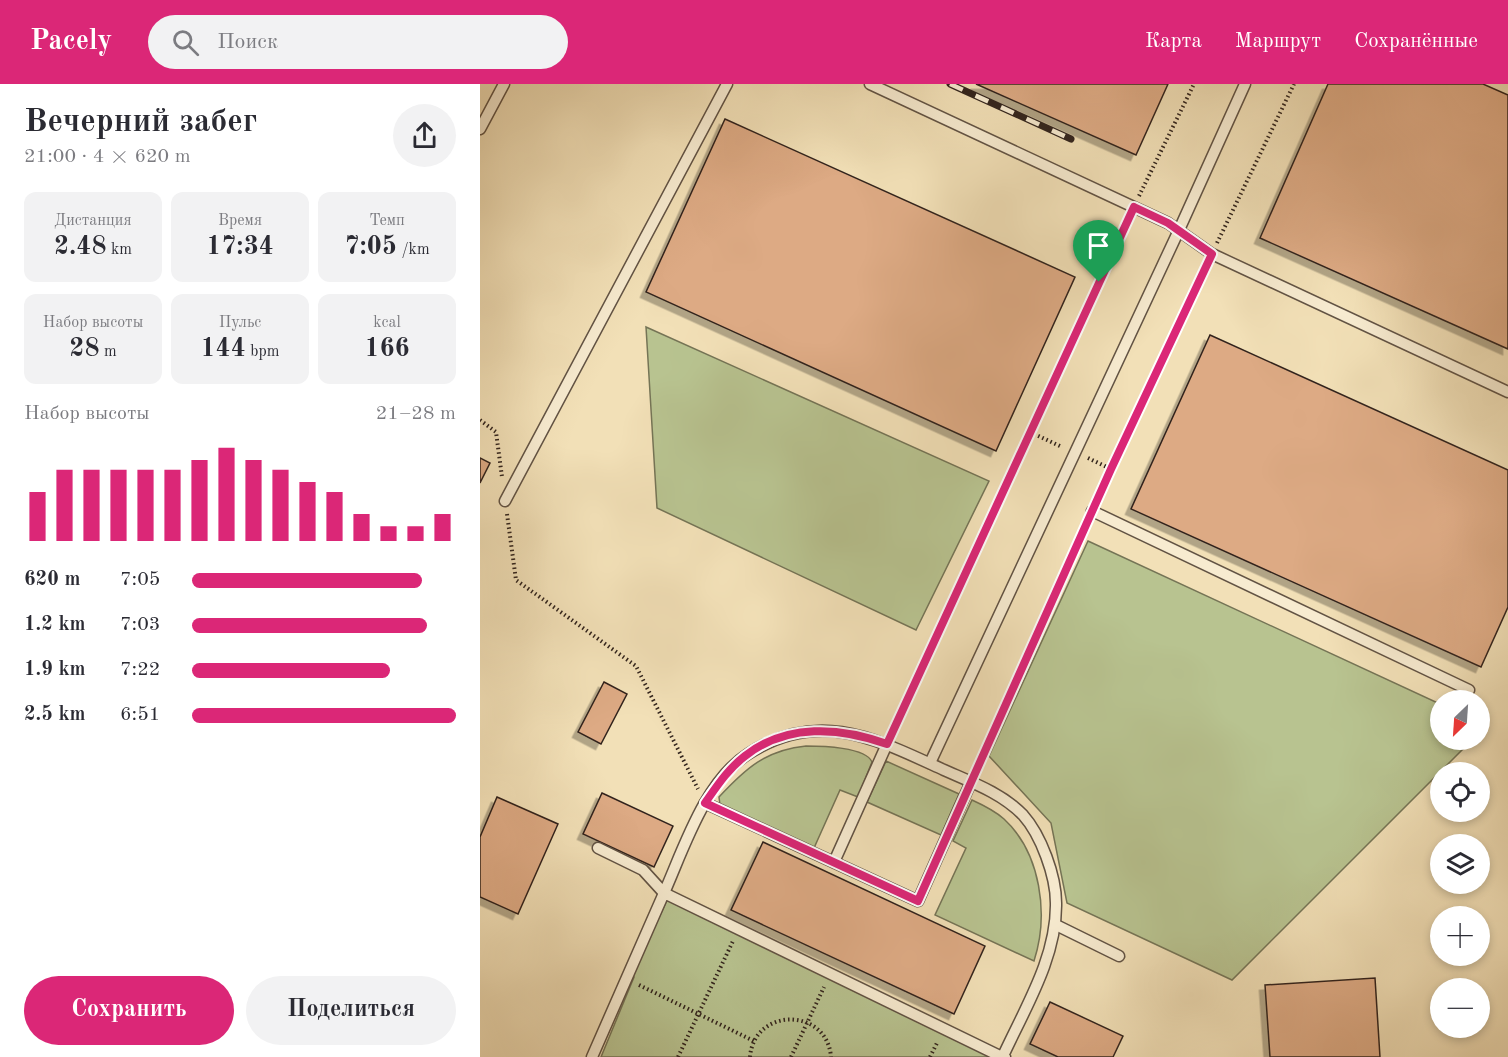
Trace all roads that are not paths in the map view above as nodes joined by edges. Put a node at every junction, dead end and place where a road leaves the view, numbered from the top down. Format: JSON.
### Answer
{"nodes":[{"id":1,"x":504,"y":84,"type":"edge"},
{"id":2,"x":727,"y":84,"type":"edge"},
{"id":3,"x":870,"y":84,"type":"edge"},
{"id":4,"x":1245,"y":84,"type":"edge"},
{"id":5,"x":480,"y":129,"type":"edge"},
{"id":6,"x":1179,"y":230,"type":"junction"},
{"id":7,"x":1508,"y":392,"type":"edge"},
{"id":8,"x":505,"y":501,"type":"road end"},
{"id":9,"x":1092,"y":511,"type":"road end"},
{"id":10,"x":1469,"y":690,"type":"dead end"},
{"id":11,"x":887,"y":744,"type":"junction"},
{"id":12,"x":930,"y":763,"type":"junction"},
{"id":13,"x":971,"y":783,"type":"junction"},
{"id":14,"x":705,"y":803,"type":"junction"},
{"id":15,"x":598,"y":848,"type":"dead end"},
{"id":16,"x":834,"y":862,"type":"junction"},
{"id":17,"x":664,"y":893,"type":"junction"},
{"id":18,"x":1056,"y":925,"type":"junction"},
{"id":19,"x":1119,"y":956,"type":"dead end"},
{"id":20,"x":592,"y":1057,"type":"edge"},
{"id":21,"x":1003,"y":1057,"type":"edge"}],
"edges":[{"from":1,"to":5,"type":"lane"},
{"from":2,"to":8,"type":"lane"},
{"from":3,"to":6,"type":"lane"},
{"from":4,"to":6,"type":"lane"},
{"from":6,"to":7,"type":"lane"},
{"from":6,"to":12,"type":"lane"},
{"from":9,"to":10,"type":"lane"},
{"from":11,"to":12,"type":"lane"},
{"from":11,"to":14,"type":"lane"},
{"from":11,"to":16,"type":"lane"},
{"from":12,"to":13,"type":"lane"},
{"from":13,"to":16,"type":"lane"},
{"from":13,"to":18,"type":"lane"},
{"from":14,"to":16,"type":"lane"},
{"from":14,"to":17,"type":"lane"},
{"from":15,"to":17,"type":"lane"},
{"from":17,"to":20,"type":"lane"},
{"from":17,"to":21,"type":"lane"},
{"from":18,"to":19,"type":"lane"},
{"from":18,"to":21,"type":"lane"}]}
